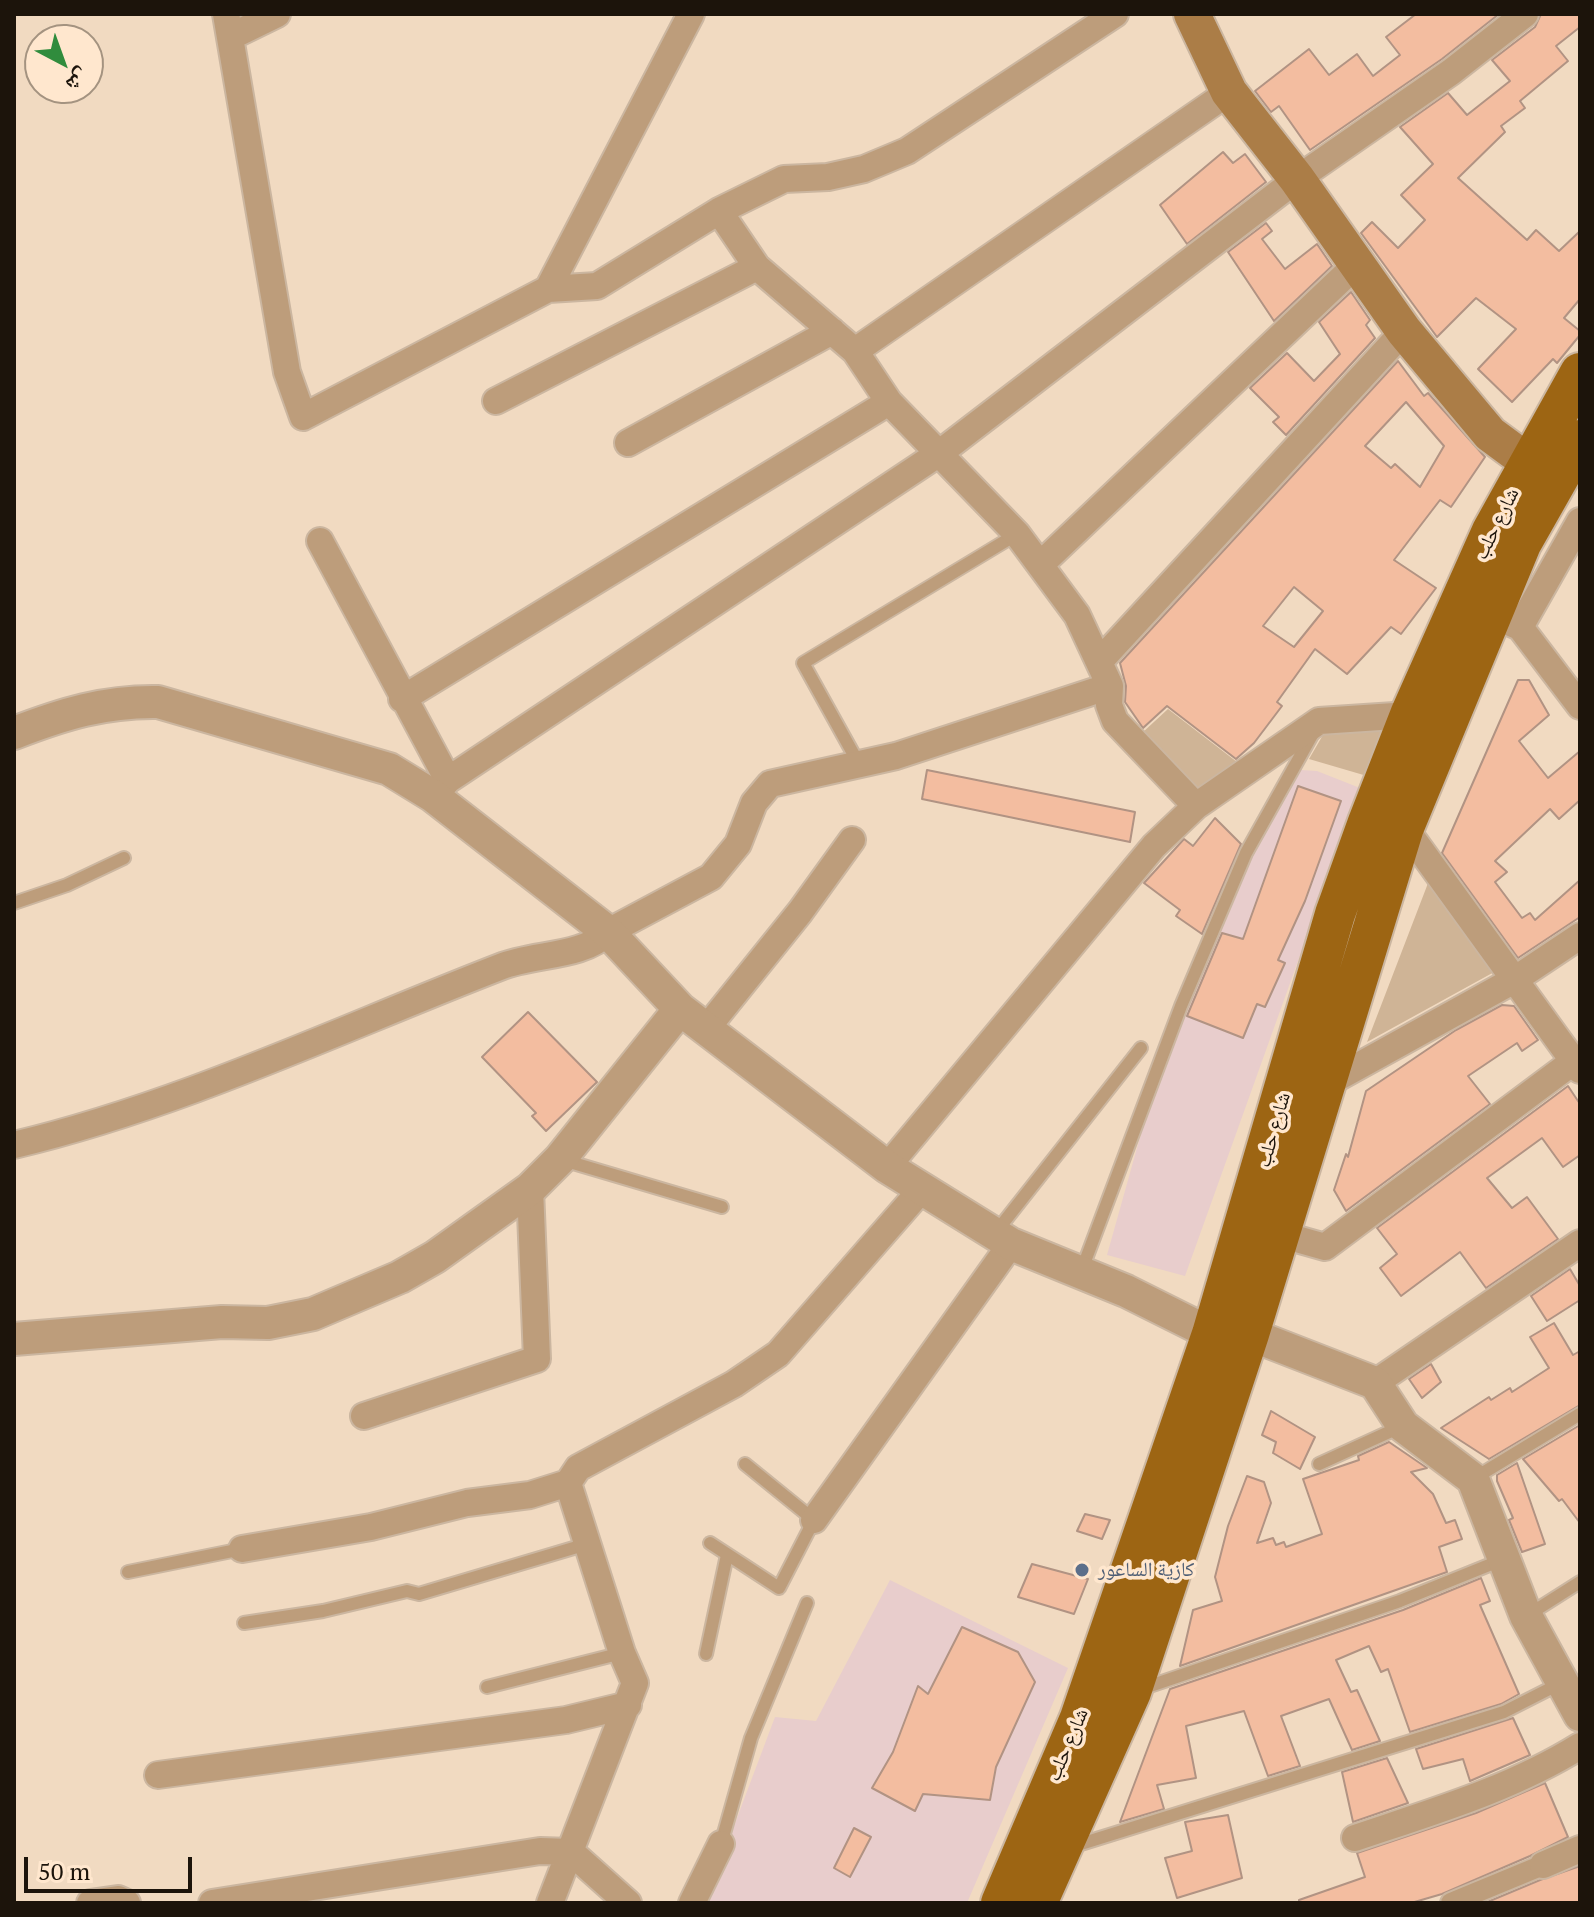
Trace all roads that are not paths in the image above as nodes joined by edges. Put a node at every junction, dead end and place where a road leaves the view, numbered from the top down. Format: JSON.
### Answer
{"nodes":[{"id":1,"x":277,"y":14,"type":"edge"},
{"id":2,"x":691,"y":14,"type":"edge"},
{"id":3,"x":1115,"y":14,"type":"edge"},
{"id":4,"x":1525,"y":14,"type":"edge"},
{"id":5,"x":1200,"y":18,"type":"edge"},
{"id":6,"x":228,"y":26,"type":"edge"},
{"id":7,"x":1229,"y":92,"type":"junction"},
{"id":8,"x":1297,"y":179,"type":"junction"},
{"id":9,"x":719,"y":211,"type":"junction"},
{"id":10,"x":1356,"y":265,"type":"junction"},
{"id":11,"x":757,"y":267,"type":"junction"},
{"id":12,"x":548,"y":289,"type":"junction"},
{"id":13,"x":832,"y":331,"type":"junction"},
{"id":14,"x":1404,"y":331,"type":"junction"},
{"id":15,"x":855,"y":351,"type":"junction"},
{"id":16,"x":1580,"y":373,"type":"edge"},
{"id":17,"x":496,"y":401,"type":"dead end"},
{"id":18,"x":889,"y":402,"type":"junction"},
{"id":19,"x":1580,"y":440,"type":"edge"},
{"id":20,"x":628,"y":443,"type":"dead end"},
{"id":21,"x":941,"y":452,"type":"junction"},
{"id":22,"x":1542,"y":470,"type":"junction"},
{"id":23,"x":1580,"y":521,"type":"edge"},
{"id":24,"x":1017,"y":534,"type":"junction"},
{"id":25,"x":320,"y":541,"type":"dead end"},
{"id":26,"x":1040,"y":565,"type":"junction"},
{"id":27,"x":1490,"y":614,"type":"junction"},
{"id":28,"x":1104,"y":674,"type":"junction"},
{"id":29,"x":1571,"y":679,"type":"edge"},
{"id":30,"x":402,"y":699,"type":"junction"},
{"id":31,"x":1580,"y":706,"type":"edge"},
{"id":32,"x":1410,"y":715,"type":"junction"},
{"id":33,"x":1319,"y":721,"type":"junction"},
{"id":34,"x":14,"y":733,"type":"edge"},
{"id":35,"x":859,"y":764,"type":"junction"},
{"id":36,"x":441,"y":788,"type":"junction"},
{"id":37,"x":1196,"y":806,"type":"junction"},
{"id":38,"x":1404,"y":827,"type":"junction"},
{"id":39,"x":852,"y":840,"type":"dead end"},
{"id":40,"x":124,"y":858,"type":"dead end"},
{"id":41,"x":14,"y":903,"type":"edge"},
{"id":42,"x":608,"y":932,"type":"junction"},
{"id":43,"x":1580,"y":936,"type":"edge"},
{"id":44,"x":1514,"y":980,"type":"junction"},
{"id":45,"x":680,"y":1009,"type":"junction"},
{"id":46,"x":706,"y":1029,"type":"junction"},
{"id":47,"x":1141,"y":1048,"type":"dead end"},
{"id":48,"x":1577,"y":1065,"type":"edge"},
{"id":49,"x":1326,"y":1084,"type":"junction"},
{"id":50,"x":14,"y":1145,"type":"edge"},
{"id":51,"x":560,"y":1159,"type":"junction"},
{"id":52,"x":887,"y":1167,"type":"junction"},
{"id":53,"x":530,"y":1189,"type":"junction"},
{"id":54,"x":922,"y":1189,"type":"junction"},
{"id":55,"x":722,"y":1207,"type":"dead end"},
{"id":56,"x":1279,"y":1234,"type":"junction"},
{"id":57,"x":1002,"y":1239,"type":"junction"},
{"id":58,"x":1580,"y":1243,"type":"edge"},
{"id":59,"x":1081,"y":1273,"type":"junction"},
{"id":60,"x":1231,"y":1334,"type":"junction"},
{"id":61,"x":14,"y":1339,"type":"edge"},
{"id":62,"x":1375,"y":1383,"type":"junction"},
{"id":63,"x":1580,"y":1414,"type":"edge"},
{"id":64,"x":364,"y":1416,"type":"dead end"},
{"id":65,"x":1403,"y":1426,"type":"junction"},
{"id":66,"x":745,"y":1464,"type":"dead end"},
{"id":67,"x":1319,"y":1464,"type":"dead end"},
{"id":68,"x":1473,"y":1479,"type":"junction"},
{"id":69,"x":568,"y":1483,"type":"junction"},
{"id":70,"x":814,"y":1520,"type":"junction"},
{"id":71,"x":710,"y":1543,"type":"dead end"},
{"id":72,"x":587,"y":1544,"type":"junction"},
{"id":73,"x":242,"y":1549,"type":"joint"},
{"id":74,"x":727,"y":1555,"type":"junction"},
{"id":75,"x":1505,"y":1559,"type":"junction"},
{"id":76,"x":128,"y":1572,"type":"dead end"},
{"id":77,"x":1580,"y":1582,"type":"edge"},
{"id":78,"x":807,"y":1603,"type":"dead end"},
{"id":79,"x":1526,"y":1616,"type":"junction"},
{"id":80,"x":244,"y":1623,"type":"dead end"},
{"id":81,"x":622,"y":1653,"type":"junction"},
{"id":82,"x":706,"y":1654,"type":"dead end"},
{"id":83,"x":1563,"y":1682,"type":"junction"},
{"id":84,"x":487,"y":1687,"type":"dead end"},
{"id":85,"x":1131,"y":1692,"type":"junction"},
{"id":86,"x":628,"y":1705,"type":"junction"},
{"id":87,"x":1580,"y":1715,"type":"edge"},
{"id":88,"x":1580,"y":1746,"type":"edge"},
{"id":89,"x":158,"y":1775,"type":"dead end"},
{"id":90,"x":1355,"y":1838,"type":"dead end"},
{"id":91,"x":721,"y":1844,"type":"joint"},
{"id":92,"x":1580,"y":1849,"type":"edge"},
{"id":93,"x":1060,"y":1850,"type":"junction"},
{"id":94,"x":571,"y":1852,"type":"junction"},
{"id":95,"x":1543,"y":1865,"type":"joint"},
{"id":96,"x":90,"y":1903,"type":"edge"},
{"id":97,"x":127,"y":1903,"type":"edge"},
{"id":98,"x":212,"y":1903,"type":"edge"},
{"id":99,"x":550,"y":1903,"type":"edge"},
{"id":100,"x":628,"y":1903,"type":"edge"},
{"id":101,"x":692,"y":1903,"type":"edge"},
{"id":102,"x":1001,"y":1903,"type":"edge"},
{"id":103,"x":1037,"y":1903,"type":"edge"},
{"id":104,"x":1451,"y":1903,"type":"edge"}],
"edges":[{"from":1,"to":6,"type":"street"},
{"from":2,"to":12,"type":"street"},
{"from":3,"to":9,"type":"street"},
{"from":4,"to":8,"type":"street"},
{"from":5,"to":7,"type":"main road"},
{"from":6,"to":12,"type":"street"},
{"from":7,"to":8,"type":"main road"},
{"from":7,"to":15,"type":"street"},
{"from":8,"to":10,"type":"main road"},
{"from":8,"to":21,"type":"street"},
{"from":9,"to":11,"type":"street"},
{"from":9,"to":12,"type":"street"},
{"from":10,"to":14,"type":"main road"},
{"from":10,"to":26,"type":"street"},
{"from":11,"to":13,"type":"street"},
{"from":11,"to":17,"type":"street"},
{"from":13,"to":15,"type":"street"},
{"from":13,"to":20,"type":"street"},
{"from":14,"to":22,"type":"main road"},
{"from":14,"to":28,"type":"street"},
{"from":15,"to":18,"type":"street"},
{"from":16,"to":22,"type":"main road","name":"شارع حلب"},
{"from":18,"to":21,"type":"street"},
{"from":18,"to":30,"type":"street"},
{"from":19,"to":22,"type":"main road","name":"شارع حلب"},
{"from":21,"to":24,"type":"street"},
{"from":21,"to":36,"type":"street"},
{"from":22,"to":27,"type":"main road","name":"شارع حلب"},
{"from":23,"to":27,"type":"street"},
{"from":24,"to":26,"type":"street"},
{"from":24,"to":35,"type":"lane"},
{"from":25,"to":30,"type":"street"},
{"from":26,"to":28,"type":"street"},
{"from":27,"to":29,"type":"street"},
{"from":27,"to":32,"type":"main road","name":"شارع حلب"},
{"from":27,"to":38,"type":"main road","name":"شارع حلب"},
{"from":28,"to":35,"type":"street"},
{"from":28,"to":37,"type":"street"},
{"from":29,"to":31,"type":"street"},
{"from":30,"to":36,"type":"street"},
{"from":32,"to":33,"type":"street"},
{"from":32,"to":60,"type":"main road","name":"شارع حلب"},
{"from":33,"to":37,"type":"street"},
{"from":33,"to":59,"type":"lane"},
{"from":34,"to":36,"type":"street"},
{"from":35,"to":42,"type":"street"},
{"from":36,"to":42,"type":"street"},
{"from":37,"to":52,"type":"street"},
{"from":38,"to":44,"type":"street"},
{"from":38,"to":49,"type":"main road","name":"شارع حلب"},
{"from":39,"to":46,"type":"street"},
{"from":40,"to":41,"type":"lane"},
{"from":42,"to":45,"type":"street"},
{"from":42,"to":50,"type":"street"},
{"from":43,"to":44,"type":"street"},
{"from":44,"to":48,"type":"street"},
{"from":44,"to":49,"type":"street"},
{"from":45,"to":46,"type":"street"},
{"from":45,"to":51,"type":"street"},
{"from":46,"to":52,"type":"street"},
{"from":47,"to":57,"type":"lane"},
{"from":48,"to":56,"type":"street"},
{"from":49,"to":56,"type":"main road","name":"شارع حلب"},
{"from":51,"to":53,"type":"street"},
{"from":51,"to":55,"type":"lane"},
{"from":52,"to":54,"type":"street"},
{"from":53,"to":61,"type":"street"},
{"from":53,"to":64,"type":"street"},
{"from":54,"to":57,"type":"street"},
{"from":54,"to":69,"type":"street"},
{"from":56,"to":60,"type":"main road","name":"شارع حلب"},
{"from":57,"to":59,"type":"street"},
{"from":57,"to":70,"type":"street"},
{"from":58,"to":62,"type":"street"},
{"from":59,"to":60,"type":"street"},
{"from":60,"to":62,"type":"street"},
{"from":60,"to":85,"type":"main road","name":"شارع حلب"},
{"from":60,"to":102,"type":"main road","name":"شارع حلب"},
{"from":62,"to":65,"type":"street"},
{"from":63,"to":68,"type":"lane"},
{"from":65,"to":67,"type":"lane"},
{"from":65,"to":68,"type":"street"},
{"from":66,"to":70,"type":"lane"},
{"from":68,"to":75,"type":"street"},
{"from":69,"to":72,"type":"street"},
{"from":69,"to":73,"type":"street"},
{"from":70,"to":74,"type":"lane"},
{"from":71,"to":74,"type":"lane"},
{"from":72,"to":80,"type":"lane"},
{"from":72,"to":81,"type":"street"},
{"from":73,"to":76,"type":"lane"},
{"from":74,"to":82,"type":"lane"},
{"from":75,"to":79,"type":"street"},
{"from":75,"to":85,"type":"lane"},
{"from":77,"to":79,"type":"lane"},
{"from":78,"to":91,"type":"lane"},
{"from":79,"to":83,"type":"street"},
{"from":81,"to":84,"type":"lane"},
{"from":81,"to":86,"type":"street"},
{"from":83,"to":87,"type":"street"},
{"from":83,"to":93,"type":"lane"},
{"from":85,"to":93,"type":"main road","name":"شارع حلب"},
{"from":86,"to":89,"type":"street"},
{"from":86,"to":94,"type":"street"},
{"from":88,"to":90,"type":"street"},
{"from":91,"to":101,"type":"street"},
{"from":92,"to":95,"type":"street"},
{"from":93,"to":103,"type":"main road","name":"شارع حلب"},
{"from":94,"to":98,"type":"street"},
{"from":94,"to":99,"type":"street"},
{"from":94,"to":100,"type":"street"},
{"from":95,"to":104,"type":"street"},
{"from":96,"to":97,"type":"street"}]}
